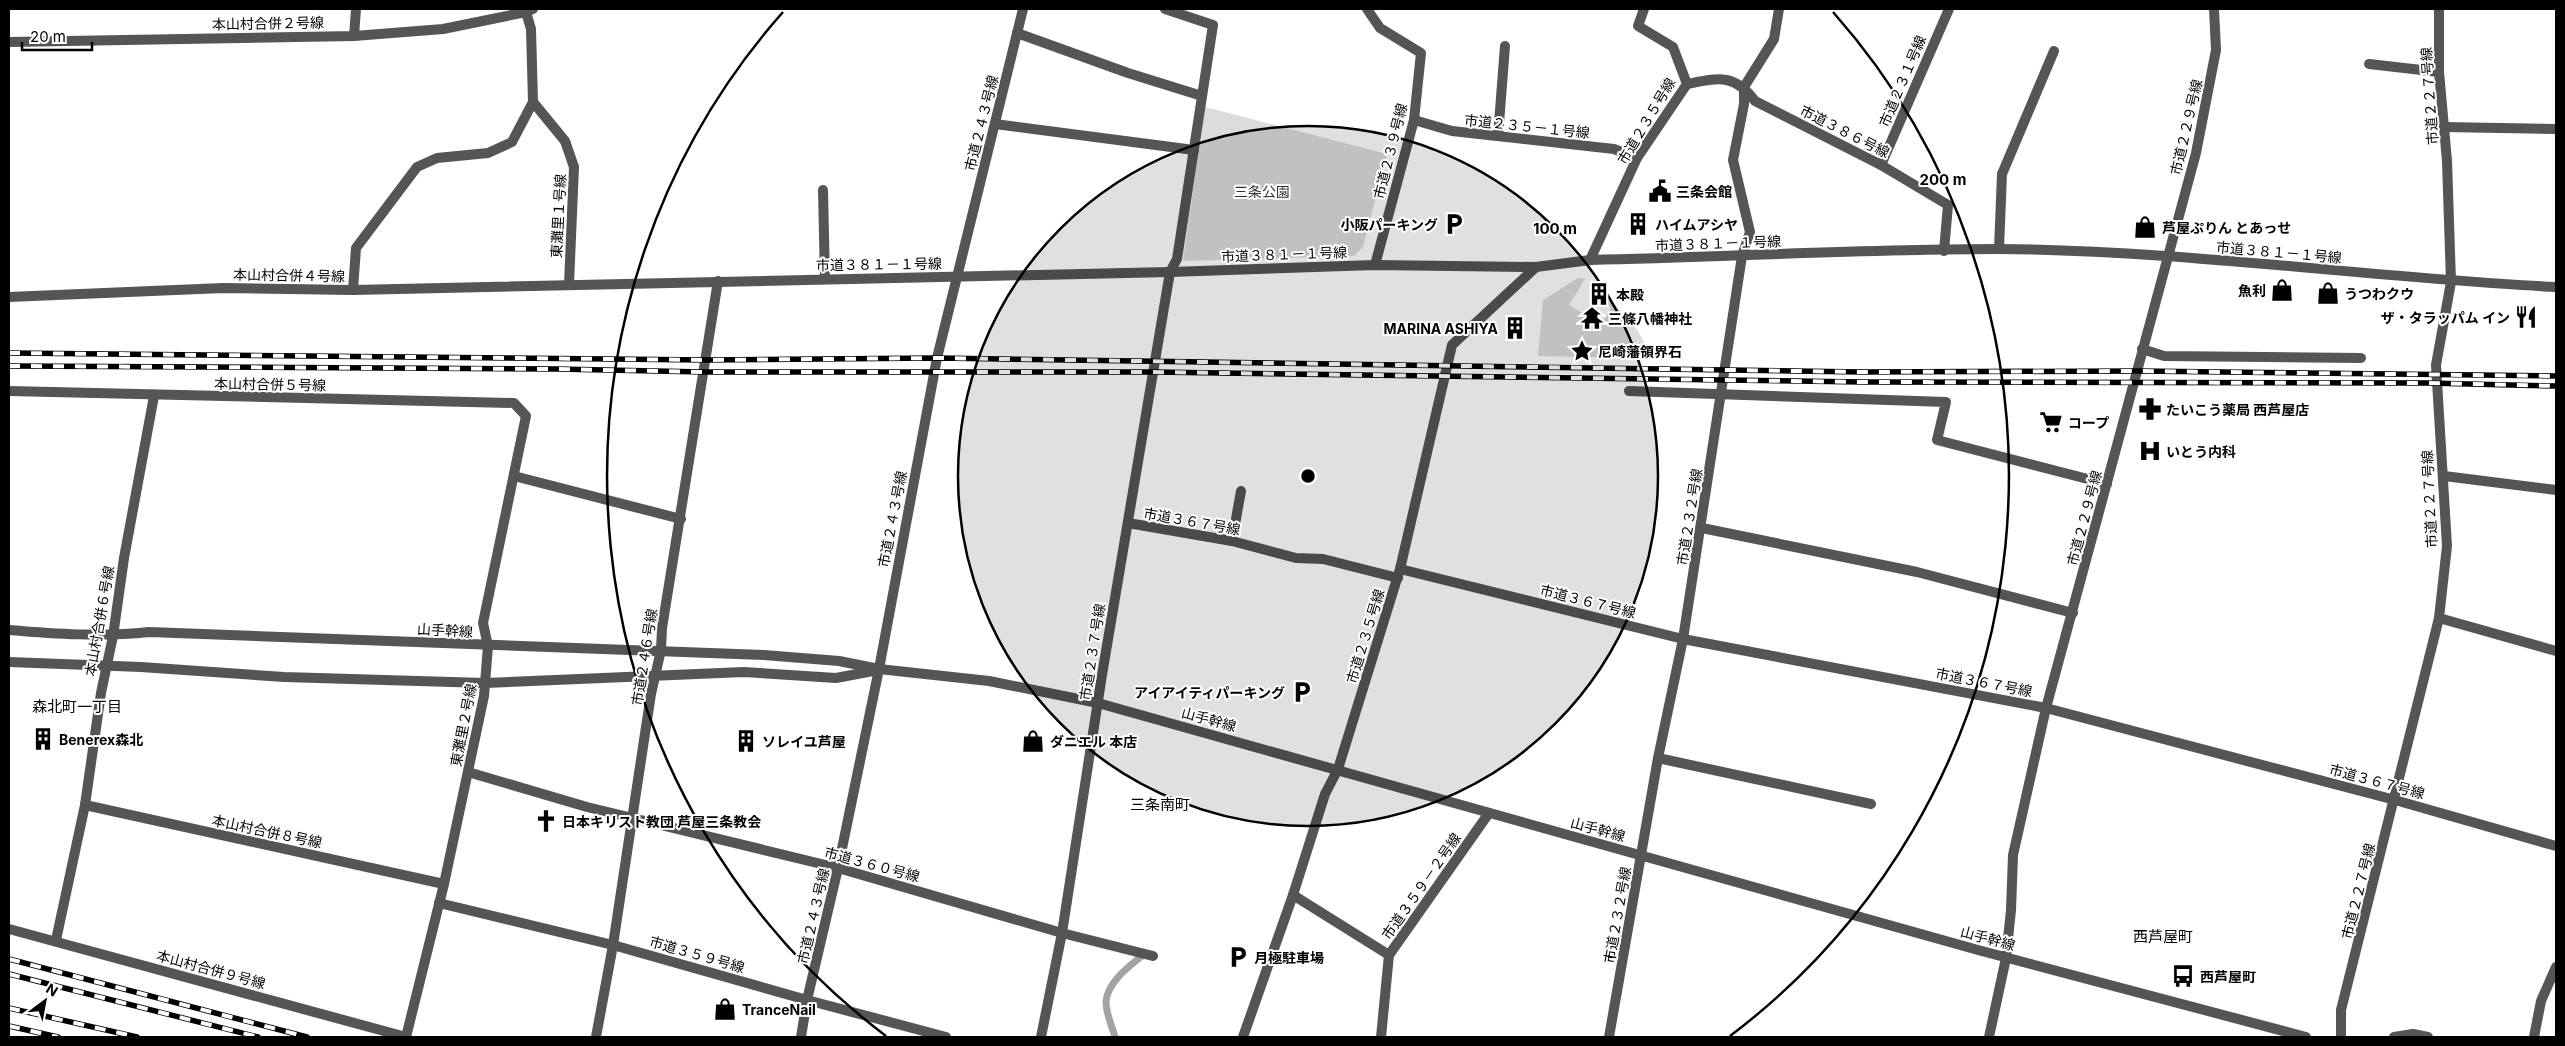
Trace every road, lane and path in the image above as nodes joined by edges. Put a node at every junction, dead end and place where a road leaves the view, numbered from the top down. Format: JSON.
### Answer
{"nodes":[{"id":1,"x":356,"y":9,"type":"edge"},
{"id":2,"x":1023,"y":9,"type":"edge"},
{"id":3,"x":1165,"y":9,"type":"edge"},
{"id":4,"x":1367,"y":9,"type":"edge"},
{"id":5,"x":1644,"y":9,"type":"edge"},
{"id":6,"x":1779,"y":9,"type":"edge"},
{"id":7,"x":1949,"y":9,"type":"edge"},
{"id":8,"x":2214,"y":9,"type":"edge"},
{"id":9,"x":2439,"y":9,"type":"edge"},
{"id":10,"x":530,"y":11,"type":"edge"},
{"id":11,"x":1017,"y":33,"type":"junction"},
{"id":12,"x":354,"y":36,"type":"junction"},
{"id":13,"x":9,"y":42,"type":"edge"},
{"id":14,"x":1505,"y":46,"type":"dead end"},
{"id":15,"x":2054,"y":51,"type":"dead end"},
{"id":16,"x":2369,"y":64,"type":"dead end"},
{"id":17,"x":2439,"y":72,"type":"junction"},
{"id":18,"x":1687,"y":84,"type":"junction"},
{"id":19,"x":1744,"y":87,"type":"junction"},
{"id":20,"x":1202,"y":96,"type":"junction"},
{"id":21,"x":533,"y":102,"type":"junction"},
{"id":22,"x":1414,"y":120,"type":"junction"},
{"id":23,"x":995,"y":124,"type":"junction"},
{"id":24,"x":2444,"y":127,"type":"junction"},
{"id":25,"x":2556,"y":129,"type":"edge"},
{"id":26,"x":1498,"y":136,"type":"junction"},
{"id":27,"x":1194,"y":150,"type":"junction"},
{"id":28,"x":1637,"y":158,"type":"junction"},
{"id":29,"x":1881,"y":165,"type":"junction"},
{"id":30,"x":823,"y":190,"type":"dead end"},
{"id":31,"x":1999,"y":249,"type":"junction"},
{"id":32,"x":1944,"y":251,"type":"junction"},
{"id":33,"x":1742,"y":256,"type":"junction"},
{"id":34,"x":2167,"y":256,"type":"junction"},
{"id":35,"x":1590,"y":260,"type":"junction"},
{"id":36,"x":1375,"y":265,"type":"junction"},
{"id":37,"x":1536,"y":266,"type":"junction"},
{"id":38,"x":1170,"y":272,"type":"junction"},
{"id":39,"x":957,"y":276,"type":"junction"},
{"id":40,"x":825,"y":279,"type":"junction"},
{"id":41,"x":718,"y":281,"type":"junction"},
{"id":42,"x":2451,"y":282,"type":"junction"},
{"id":43,"x":569,"y":284,"type":"junction"},
{"id":44,"x":2556,"y":287,"type":"edge"},
{"id":45,"x":354,"y":290,"type":"junction"},
{"id":46,"x":9,"y":297,"type":"edge"},
{"id":47,"x":2142,"y":349,"type":"junction"},
{"id":48,"x":2361,"y":358,"type":"dead end"},
{"id":49,"x":9,"y":391,"type":"edge"},
{"id":50,"x":1629,"y":391,"type":"dead end"},
{"id":51,"x":1722,"y":392,"type":"junction"},
{"id":52,"x":154,"y":396,"type":"junction"},
{"id":53,"x":526,"y":416,"type":"joint"},
{"id":54,"x":514,"y":476,"type":"junction"},
{"id":55,"x":2444,"y":476,"type":"junction"},
{"id":56,"x":2107,"y":484,"type":"junction"},
{"id":57,"x":2556,"y":490,"type":"edge"},
{"id":58,"x":1241,"y":491,"type":"dead end"},
{"id":59,"x":681,"y":519,"type":"junction"},
{"id":60,"x":1128,"y":523,"type":"junction"},
{"id":61,"x":1702,"y":528,"type":"junction"},
{"id":62,"x":1232,"y":541,"type":"junction"},
{"id":63,"x":1399,"y":574,"type":"junction"},
{"id":64,"x":2073,"y":613,"type":"junction"},
{"id":65,"x":2439,"y":618,"type":"junction"},
{"id":66,"x":9,"y":630,"type":"edge"},
{"id":67,"x":113,"y":636,"type":"junction"},
{"id":68,"x":1684,"y":639,"type":"junction"},
{"id":69,"x":488,"y":646,"type":"junction"},
{"id":70,"x":661,"y":650,"type":"junction"},
{"id":71,"x":2556,"y":651,"type":"edge"},
{"id":72,"x":9,"y":662,"type":"edge"},
{"id":73,"x":107,"y":666,"type":"junction"},
{"id":74,"x":879,"y":669,"type":"junction"},
{"id":75,"x":655,"y":676,"type":"junction"},
{"id":76,"x":485,"y":683,"type":"junction"},
{"id":77,"x":1098,"y":703,"type":"junction"},
{"id":78,"x":2046,"y":708,"type":"junction"},
{"id":79,"x":1658,"y":758,"type":"junction"},
{"id":80,"x":1338,"y":769,"type":"junction"},
{"id":81,"x":468,"y":772,"type":"junction"},
{"id":82,"x":2395,"y":800,"type":"junction"},
{"id":83,"x":1870,"y":804,"type":"dead end"},
{"id":84,"x":84,"y":805,"type":"junction"},
{"id":85,"x":1489,"y":813,"type":"junction"},
{"id":86,"x":632,"y":818,"type":"junction"},
{"id":87,"x":2556,"y":846,"type":"edge"},
{"id":88,"x":1642,"y":855,"type":"junction"},
{"id":89,"x":838,"y":868,"type":"junction"},
{"id":90,"x":444,"y":884,"type":"junction"},
{"id":91,"x":1293,"y":895,"type":"junction"},
{"id":92,"x":439,"y":903,"type":"junction"},
{"id":93,"x":9,"y":929,"type":"edge"},
{"id":94,"x":1062,"y":933,"type":"junction"},
{"id":95,"x":56,"y":940,"type":"junction"},
{"id":96,"x":614,"y":945,"type":"junction"},
{"id":97,"x":1389,"y":955,"type":"junction"},
{"id":98,"x":1153,"y":956,"type":"dead end"},
{"id":99,"x":2006,"y":958,"type":"junction"},
{"id":100,"x":2556,"y":967,"type":"edge"},
{"id":101,"x":808,"y":1000,"type":"junction"},
{"id":102,"x":406,"y":1037,"type":"edge"},
{"id":103,"x":596,"y":1037,"type":"edge"},
{"id":104,"x":802,"y":1037,"type":"edge"},
{"id":105,"x":946,"y":1037,"type":"edge"},
{"id":106,"x":1041,"y":1037,"type":"edge"},
{"id":107,"x":1243,"y":1037,"type":"edge"},
{"id":108,"x":1381,"y":1037,"type":"edge"},
{"id":109,"x":1609,"y":1037,"type":"edge"},
{"id":110,"x":1989,"y":1037,"type":"edge"},
{"id":111,"x":2306,"y":1037,"type":"edge"},
{"id":112,"x":2341,"y":1037,"type":"edge"},
{"id":113,"x":2394,"y":1037,"type":"edge"},
{"id":114,"x":2428,"y":1037,"type":"edge"},
{"id":115,"x":2534,"y":1037,"type":"edge"}],
"edges":[{"from":1,"to":12,"type":"street"},
{"from":2,"to":11,"type":"street","name":"市道２４３号線"},
{"from":3,"to":20,"type":"street","name":"市道２３７号線"},
{"from":4,"to":22,"type":"street","name":"市道２３９号線"},
{"from":5,"to":18,"type":"street","name":"市道２３５号線"},
{"from":6,"to":19,"type":"street","name":"市道２３２号線"},
{"from":7,"to":29,"type":"street","name":"市道２３１号線"},
{"from":8,"to":34,"type":"street","name":"市道２２９号線"},
{"from":9,"to":17,"type":"street","name":"市道２２７号線"},
{"from":10,"to":12,"type":"street","name":"本山村合併２号線"},
{"from":10,"to":21,"type":"street"},
{"from":11,"to":20,"type":"street"},
{"from":11,"to":23,"type":"street","name":"市道２４３号線"},
{"from":12,"to":13,"type":"street","name":"本山村合併２号線"},
{"from":14,"to":26,"type":"street"},
{"from":15,"to":31,"type":"street"},
{"from":16,"to":17,"type":"street"},
{"from":17,"to":24,"type":"street","name":"市道２２７号線"},
{"from":18,"to":19,"type":"street","name":"市道３８６号線"},
{"from":18,"to":28,"type":"street","name":"市道２３５号線"},
{"from":19,"to":29,"type":"street","name":"市道３８６号線"},
{"from":19,"to":33,"type":"street","name":"市道２３２号線"},
{"from":20,"to":27,"type":"street","name":"市道２３７号線"},
{"from":21,"to":43,"type":"street","name":"東灘里１号線"},
{"from":21,"to":45,"type":"street"},
{"from":22,"to":26,"type":"street","name":"市道２３５－１号線"},
{"from":22,"to":36,"type":"street","name":"市道２３９号線"},
{"from":23,"to":27,"type":"street"},
{"from":23,"to":39,"type":"street","name":"市道２４３号線"},
{"from":24,"to":25,"type":"street"},
{"from":24,"to":42,"type":"street","name":"市道２２７号線"},
{"from":26,"to":28,"type":"street","name":"市道２３５－１号線"},
{"from":27,"to":38,"type":"street","name":"市道２３７号線"},
{"from":28,"to":35,"type":"street","name":"市道２３５号線"},
{"from":29,"to":32,"type":"street","name":"市道３８６号線"},
{"from":30,"to":40,"type":"street"},
{"from":31,"to":32,"type":"street","name":"市道３８１－１号線"},
{"from":31,"to":34,"type":"street","name":"市道３８１－１号線"},
{"from":32,"to":33,"type":"street","name":"市道３８１－１号線"},
{"from":33,"to":35,"type":"street","name":"市道３８１－１号線"},
{"from":33,"to":51,"type":"street","name":"市道２３２号線"},
{"from":34,"to":42,"type":"street","name":"市道３８１－１号線"},
{"from":34,"to":47,"type":"street","name":"市道２２９号線"},
{"from":35,"to":37,"type":"street","name":"市道３８１－１号線"},
{"from":36,"to":37,"type":"street","name":"市道３８１－１号線"},
{"from":36,"to":38,"type":"street","name":"市道３８１－１号線"},
{"from":37,"to":63,"type":"street","name":"市道２３５号線"},
{"from":38,"to":39,"type":"street","name":"市道３８１－１号線"},
{"from":38,"to":60,"type":"street","name":"市道２３７号線"},
{"from":39,"to":40,"type":"street","name":"市道３８１－１号線"},
{"from":39,"to":74,"type":"street","name":"市道２４３号線"},
{"from":40,"to":41,"type":"street","name":"市道３８１－１号線"},
{"from":41,"to":43,"type":"street","name":"市道３８１－１号線"},
{"from":41,"to":59,"type":"street","name":"市道２４６号線"},
{"from":42,"to":44,"type":"street","name":"市道３８１－１号線"},
{"from":42,"to":55,"type":"street","name":"市道２２７号線"},
{"from":43,"to":45,"type":"street","name":"本山村合併４号線"},
{"from":45,"to":46,"type":"street","name":"本山村合併４号線"},
{"from":47,"to":48,"type":"street"},
{"from":47,"to":56,"type":"street","name":"市道２２９号線"},
{"from":49,"to":52,"type":"street","name":"本山村合併５号線"},
{"from":50,"to":51,"type":"street"},
{"from":51,"to":56,"type":"street"},
{"from":51,"to":61,"type":"street","name":"市道２３２号線"},
{"from":52,"to":53,"type":"street","name":"本山村合併５号線"},
{"from":52,"to":67,"type":"street","name":"本山村合併６号線"},
{"from":53,"to":54,"type":"street","name":"東灘里２号線"},
{"from":54,"to":59,"type":"street"},
{"from":54,"to":69,"type":"street","name":"東灘里２号線"},
{"from":55,"to":57,"type":"street"},
{"from":55,"to":65,"type":"street","name":"市道２２７号線"},
{"from":56,"to":64,"type":"street","name":"市道２２９号線"},
{"from":58,"to":62,"type":"street"},
{"from":59,"to":70,"type":"street","name":"市道２４６号線"},
{"from":60,"to":62,"type":"street","name":"市道３６７号線"},
{"from":60,"to":77,"type":"street","name":"市道２３７号線"},
{"from":61,"to":64,"type":"street"},
{"from":61,"to":68,"type":"street","name":"市道２３２号線"},
{"from":62,"to":63,"type":"street","name":"市道３６７号線"},
{"from":63,"to":68,"type":"street","name":"市道３６７号線"},
{"from":63,"to":80,"type":"street","name":"市道２３５号線"},
{"from":64,"to":78,"type":"street","name":"市道２２９号線"},
{"from":65,"to":71,"type":"street"},
{"from":65,"to":82,"type":"street","name":"市道２２７号線"},
{"from":66,"to":67,"type":"street","name":"山手幹線"},
{"from":67,"to":69,"type":"street","name":"山手幹線"},
{"from":67,"to":73,"type":"street","name":"本山村合併６号線"},
{"from":68,"to":78,"type":"street","name":"市道３６７号線"},
{"from":68,"to":79,"type":"street","name":"市道２３２号線"},
{"from":69,"to":70,"type":"street","name":"山手幹線"},
{"from":69,"to":76,"type":"street","name":"東灘里２号線"},
{"from":70,"to":74,"type":"street","name":"山手幹線"},
{"from":70,"to":75,"type":"street","name":"市道２４６号線"},
{"from":72,"to":73,"type":"street","name":"山手幹線"},
{"from":73,"to":76,"type":"street","name":"山手幹線"},
{"from":73,"to":84,"type":"street","name":"本山村合併６号線"},
{"from":74,"to":75,"type":"street","name":"山手幹線"},
{"from":74,"to":77,"type":"street","name":"山手幹線"},
{"from":74,"to":89,"type":"street","name":"市道２４３号線"},
{"from":75,"to":76,"type":"street","name":"山手幹線"},
{"from":75,"to":86,"type":"street","name":"市道２４６号線"},
{"from":76,"to":81,"type":"street","name":"東灘里２号線"},
{"from":77,"to":80,"type":"street","name":"山手幹線"},
{"from":77,"to":94,"type":"street","name":"市道２３７号線"},
{"from":78,"to":82,"type":"street","name":"市道３６７号線"},
{"from":78,"to":99,"type":"street","name":"市道２２９号線"},
{"from":79,"to":83,"type":"street"},
{"from":79,"to":88,"type":"street","name":"市道２３２号線"},
{"from":80,"to":85,"type":"street","name":"山手幹線"},
{"from":80,"to":91,"type":"street","name":"市道２３５号線"},
{"from":81,"to":86,"type":"street","name":"市道３６０号線"},
{"from":81,"to":90,"type":"street","name":"東灘里２号線"},
{"from":82,"to":87,"type":"street","name":"市道３６７号線"},
{"from":82,"to":112,"type":"street","name":"市道２２７号線"},
{"from":84,"to":90,"type":"street","name":"本山村合併８号線"},
{"from":84,"to":95,"type":"street","name":"本山村合併６号線"},
{"from":85,"to":88,"type":"street","name":"山手幹線"},
{"from":85,"to":97,"type":"street","name":"市道３５９－２号線"},
{"from":86,"to":89,"type":"street","name":"市道３６０号線"},
{"from":86,"to":96,"type":"street","name":"市道２４６号線"},
{"from":88,"to":99,"type":"street","name":"山手幹線"},
{"from":88,"to":109,"type":"street","name":"市道２３２号線"},
{"from":89,"to":94,"type":"street","name":"市道３６０号線"},
{"from":89,"to":101,"type":"street","name":"市道２４３号線"},
{"from":90,"to":92,"type":"street","name":"東灘里２号線"},
{"from":91,"to":97,"type":"street"},
{"from":91,"to":107,"type":"street","name":"市道２３５号線"},
{"from":92,"to":96,"type":"street","name":"市道３５９号線"},
{"from":92,"to":102,"type":"street","name":"東灘里２号線"},
{"from":93,"to":95,"type":"street","name":"本山村合併９号線"},
{"from":94,"to":98,"type":"street","name":"市道３６０号線"},
{"from":94,"to":106,"type":"street","name":"市道２３７号線"},
{"from":95,"to":102,"type":"street","name":"本山村合併９号線"},
{"from":96,"to":101,"type":"street","name":"市道３５９号線"},
{"from":96,"to":103,"type":"street","name":"市道２４６号線"},
{"from":97,"to":108,"type":"street","name":"市道３５９－２号線"},
{"from":99,"to":110,"type":"street","name":"市道２２９号線"},
{"from":99,"to":111,"type":"street","name":"山手幹線"},
{"from":100,"to":115,"type":"street"},
{"from":101,"to":104,"type":"street","name":"市道２４３号線"},
{"from":101,"to":105,"type":"street","name":"市道３５９号線"},
{"from":113,"to":114,"type":"street"}]}
